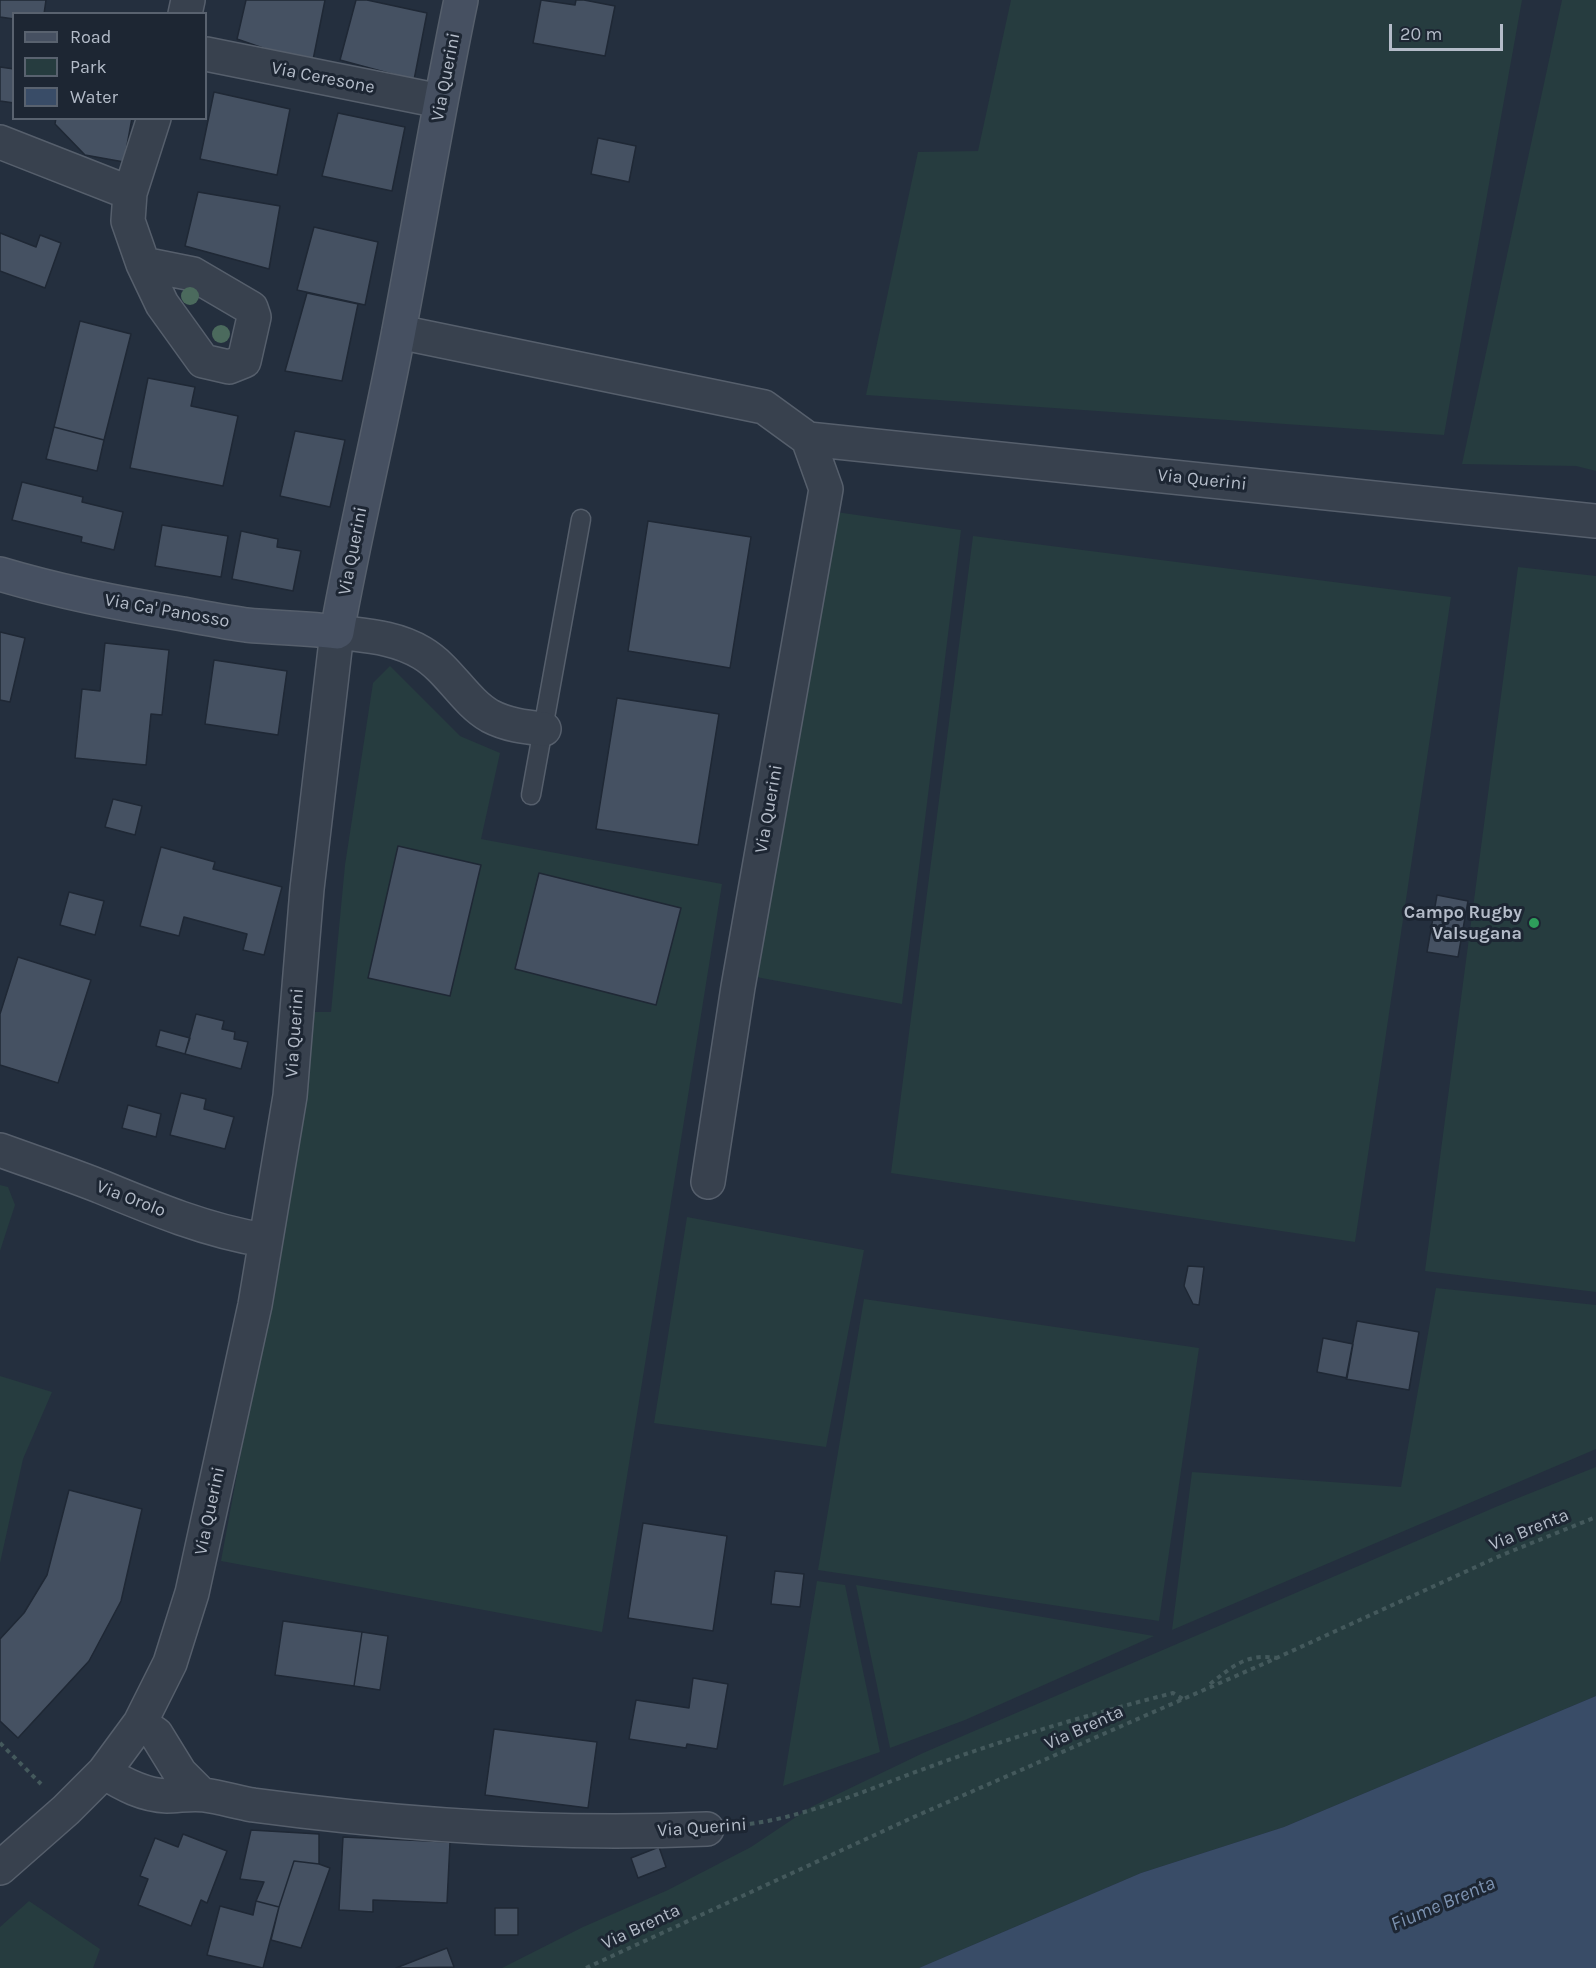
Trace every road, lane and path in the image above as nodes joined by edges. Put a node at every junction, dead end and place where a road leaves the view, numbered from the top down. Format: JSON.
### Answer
{"nodes":[{"id":1,"x":461,"y":0,"type":"edge"},
{"id":2,"x":207,"y":54,"type":"edge"},
{"id":3,"x":440,"y":101,"type":"junction"},
{"id":4,"x":153,"y":120,"type":"edge"},
{"id":5,"x":0,"y":142,"type":"edge"},
{"id":6,"x":130,"y":193,"type":"junction"},
{"id":7,"x":143,"y":264,"type":"dead end"},
{"id":8,"x":399,"y":332,"type":"junction"},
{"id":9,"x":808,"y":439,"type":"junction"},
{"id":10,"x":581,"y":519,"type":"dead end"},
{"id":11,"x":1596,"y":521,"type":"edge"},
{"id":12,"x":0,"y":574,"type":"edge"},
{"id":13,"x":337,"y":632,"type":"junction"},
{"id":14,"x":544,"y":729,"type":"junction"},
{"id":15,"x":531,"y":795,"type":"dead end"},
{"id":16,"x":0,"y":1150,"type":"edge"},
{"id":17,"x":708,"y":1182,"type":"dead end"},
{"id":18,"x":264,"y":1240,"type":"junction"},
{"id":19,"x":1596,"y":1517,"type":"edge"},
{"id":20,"x":1277,"y":1658,"type":"junction"},
{"id":21,"x":1208,"y":1687,"type":"junction"},
{"id":22,"x":1184,"y":1699,"type":"junction"},
{"id":23,"x":140,"y":1723,"type":"junction"},
{"id":24,"x":0,"y":1743,"type":"edge"},
{"id":25,"x":104,"y":1772,"type":"junction"},
{"id":26,"x":201,"y":1794,"type":"junction"},
{"id":27,"x":66,"y":1810,"type":"junction"},
{"id":28,"x":707,"y":1829,"type":"joint"},
{"id":29,"x":0,"y":1868,"type":"edge"},
{"id":30,"x":586,"y":1968,"type":"edge"}],
"edges":[{"from":1,"to":3,"type":"street","name":"Via Querini"},
{"from":2,"to":3,"type":"street","name":"Via Ceresone"},
{"from":3,"to":8,"type":"street","name":"Via Querini"},
{"from":4,"to":6,"type":"street"},
{"from":5,"to":6,"type":"street"},
{"from":6,"to":7,"type":"street"},
{"from":8,"to":9,"type":"street"},
{"from":8,"to":13,"type":"street","name":"Via Querini"},
{"from":9,"to":11,"type":"street","name":"Via Querini"},
{"from":9,"to":17,"type":"street","name":"Via Querini"},
{"from":10,"to":14,"type":"lane"},
{"from":12,"to":13,"type":"street","name":"Via Ca' Panosso"},
{"from":13,"to":14,"type":"street"},
{"from":13,"to":18,"type":"street","name":"Via Querini"},
{"from":14,"to":15,"type":"lane"},
{"from":16,"to":18,"type":"street","name":"Via Orolo"},
{"from":18,"to":23,"type":"street","name":"Via Querini"},
{"from":19,"to":20,"type":"path","name":"Via Brenta"},
{"from":20,"to":21,"type":"path","name":"Via Brenta"},
{"from":20,"to":21,"type":"path"},
{"from":21,"to":22,"type":"path","name":"Via Brenta"},
{"from":22,"to":28,"type":"path","name":"Via Querini"},
{"from":22,"to":30,"type":"path","name":"Via Brenta"},
{"from":23,"to":25,"type":"street","name":"Via Querini"},
{"from":23,"to":26,"type":"street"},
{"from":24,"to":27,"type":"path"},
{"from":25,"to":26,"type":"street","name":"Via Querini"},
{"from":25,"to":27,"type":"street","name":"Via Querini"},
{"from":26,"to":28,"type":"street","name":"Via Querini"},
{"from":27,"to":29,"type":"street","name":"Via Querini"}]}
